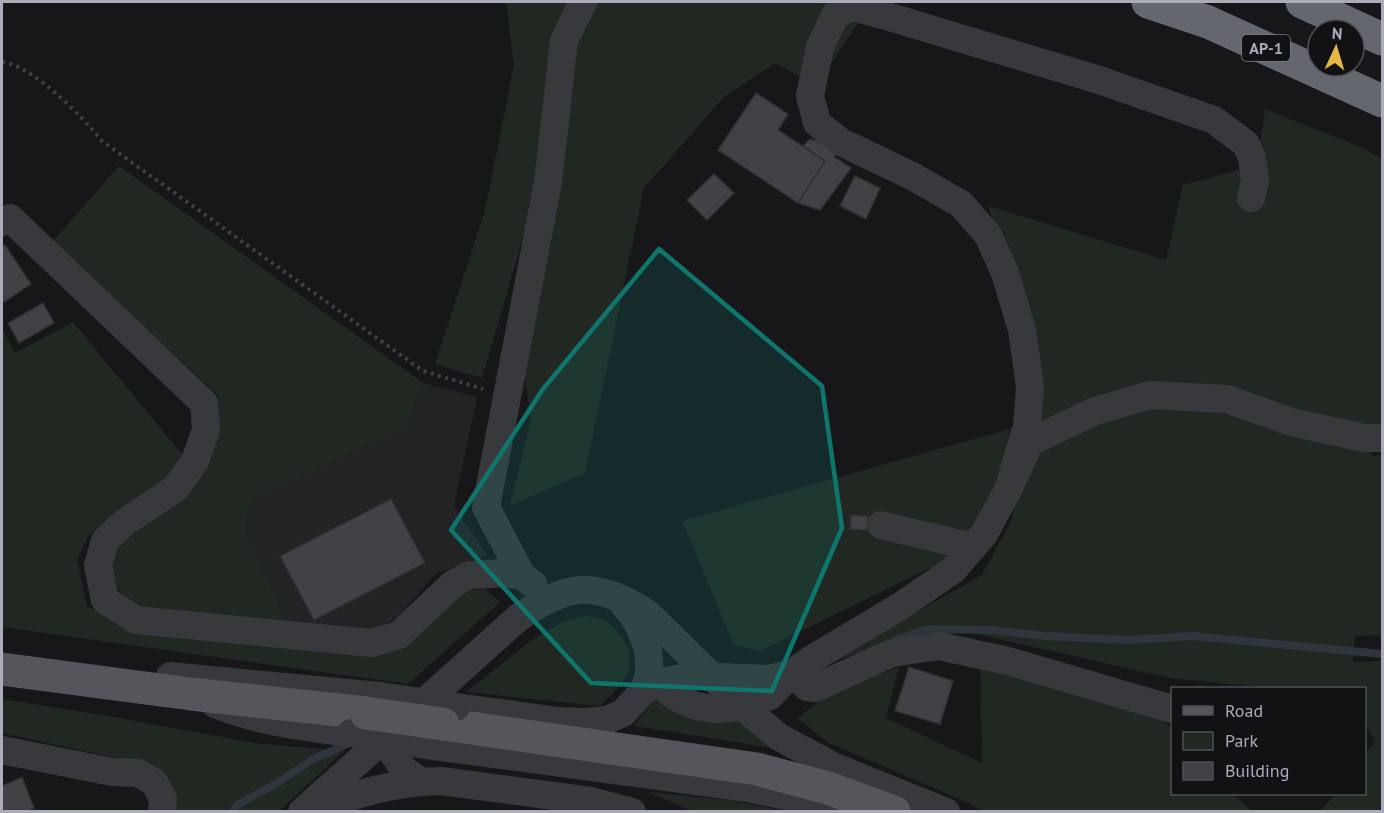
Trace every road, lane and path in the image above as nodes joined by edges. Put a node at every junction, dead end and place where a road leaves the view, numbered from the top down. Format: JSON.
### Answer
{"nodes":[{"id":1,"x":583,"y":2,"type":"edge"},
{"id":2,"x":1148,"y":2,"type":"edge"},
{"id":3,"x":1302,"y":2,"type":"edge"},
{"id":4,"x":1383,"y":39,"type":"edge"},
{"id":5,"x":2,"y":62,"type":"edge"},
{"id":6,"x":1383,"y":100,"type":"edge"},
{"id":7,"x":1251,"y":198,"type":"dead end"},
{"id":8,"x":2,"y":222,"type":"edge"},
{"id":9,"x":506,"y":396,"type":"junction"},
{"id":10,"x":1383,"y":438,"type":"edge"},
{"id":11,"x":1008,"y":490,"type":"junction"},
{"id":12,"x":881,"y":525,"type":"dead end"},
{"id":13,"x":973,"y":548,"type":"junction"},
{"id":14,"x":522,"y":576,"type":"junction"},
{"id":15,"x":614,"y":596,"type":"junction"},
{"id":16,"x":546,"y":600,"type":"junction"},
{"id":17,"x":2,"y":662,"type":"edge"},
{"id":18,"x":2,"y":669,"type":"edge"},
{"id":19,"x":709,"y":676,"type":"junction"},
{"id":20,"x":786,"y":679,"type":"junction"},
{"id":21,"x":650,"y":682,"type":"junction"},
{"id":22,"x":743,"y":707,"type":"junction"},
{"id":23,"x":1171,"y":708,"type":"edge"},
{"id":24,"x":410,"y":716,"type":"junction"},
{"id":25,"x":442,"y":725,"type":"junction"},
{"id":26,"x":364,"y":726,"type":"junction"},
{"id":27,"x":779,"y":737,"type":"junction"},
{"id":28,"x":390,"y":748,"type":"junction"},
{"id":29,"x":2,"y":750,"type":"edge"},
{"id":30,"x":420,"y":781,"type":"junction"},
{"id":31,"x":496,"y":788,"type":"junction"},
{"id":32,"x":369,"y":798,"type":"edge"},
{"id":33,"x":162,"y":812,"type":"edge"},
{"id":34,"x":302,"y":812,"type":"edge"},
{"id":35,"x":312,"y":812,"type":"edge"},
{"id":36,"x":632,"y":812,"type":"edge"},
{"id":37,"x":842,"y":812,"type":"edge"},
{"id":38,"x":894,"y":812,"type":"edge"},
{"id":39,"x":946,"y":812,"type":"edge"}],
"edges":[{"from":1,"to":9,"type":"street"},
{"from":2,"to":6,"type":"highway","number":"AP-1"},
{"from":3,"to":4,"type":"highway"},
{"from":5,"to":9,"type":"path"},
{"from":7,"to":11,"type":"street"},
{"from":8,"to":14,"type":"street"},
{"from":9,"to":14,"type":"street"},
{"from":10,"to":11,"type":"street"},
{"from":11,"to":13,"type":"street"},
{"from":12,"to":13,"type":"street"},
{"from":13,"to":20,"type":"street"},
{"from":14,"to":16,"type":"street"},
{"from":15,"to":16,"type":"street"},
{"from":15,"to":19,"type":"street"},
{"from":15,"to":21,"type":"street"},
{"from":16,"to":24,"type":"street"},
{"from":17,"to":26,"type":"street"},
{"from":18,"to":26,"type":"main road"},
{"from":19,"to":20,"type":"street"},
{"from":19,"to":21,"type":"street"},
{"from":19,"to":22,"type":"street"},
{"from":20,"to":22,"type":"street"},
{"from":20,"to":23,"type":"street"},
{"from":20,"to":27,"type":"street"},
{"from":21,"to":22,"type":"street"},
{"from":21,"to":25,"type":"street"},
{"from":22,"to":27,"type":"street"},
{"from":24,"to":26,"type":"street"},
{"from":24,"to":28,"type":"street"},
{"from":25,"to":26,"type":"main road","bridge":true},
{"from":25,"to":37,"type":"street"},
{"from":25,"to":38,"type":"main road"},
{"from":26,"to":32,"type":"street"},
{"from":26,"to":34,"type":"street"},
{"from":27,"to":39,"type":"street"},
{"from":28,"to":30,"type":"street"},
{"from":28,"to":32,"type":"street"},
{"from":29,"to":33,"type":"street"},
{"from":30,"to":31,"type":"street"},
{"from":30,"to":32,"type":"street"},
{"from":31,"to":32,"type":"street"},
{"from":31,"to":36,"type":"street"},
{"from":32,"to":35,"type":"street"}]}
